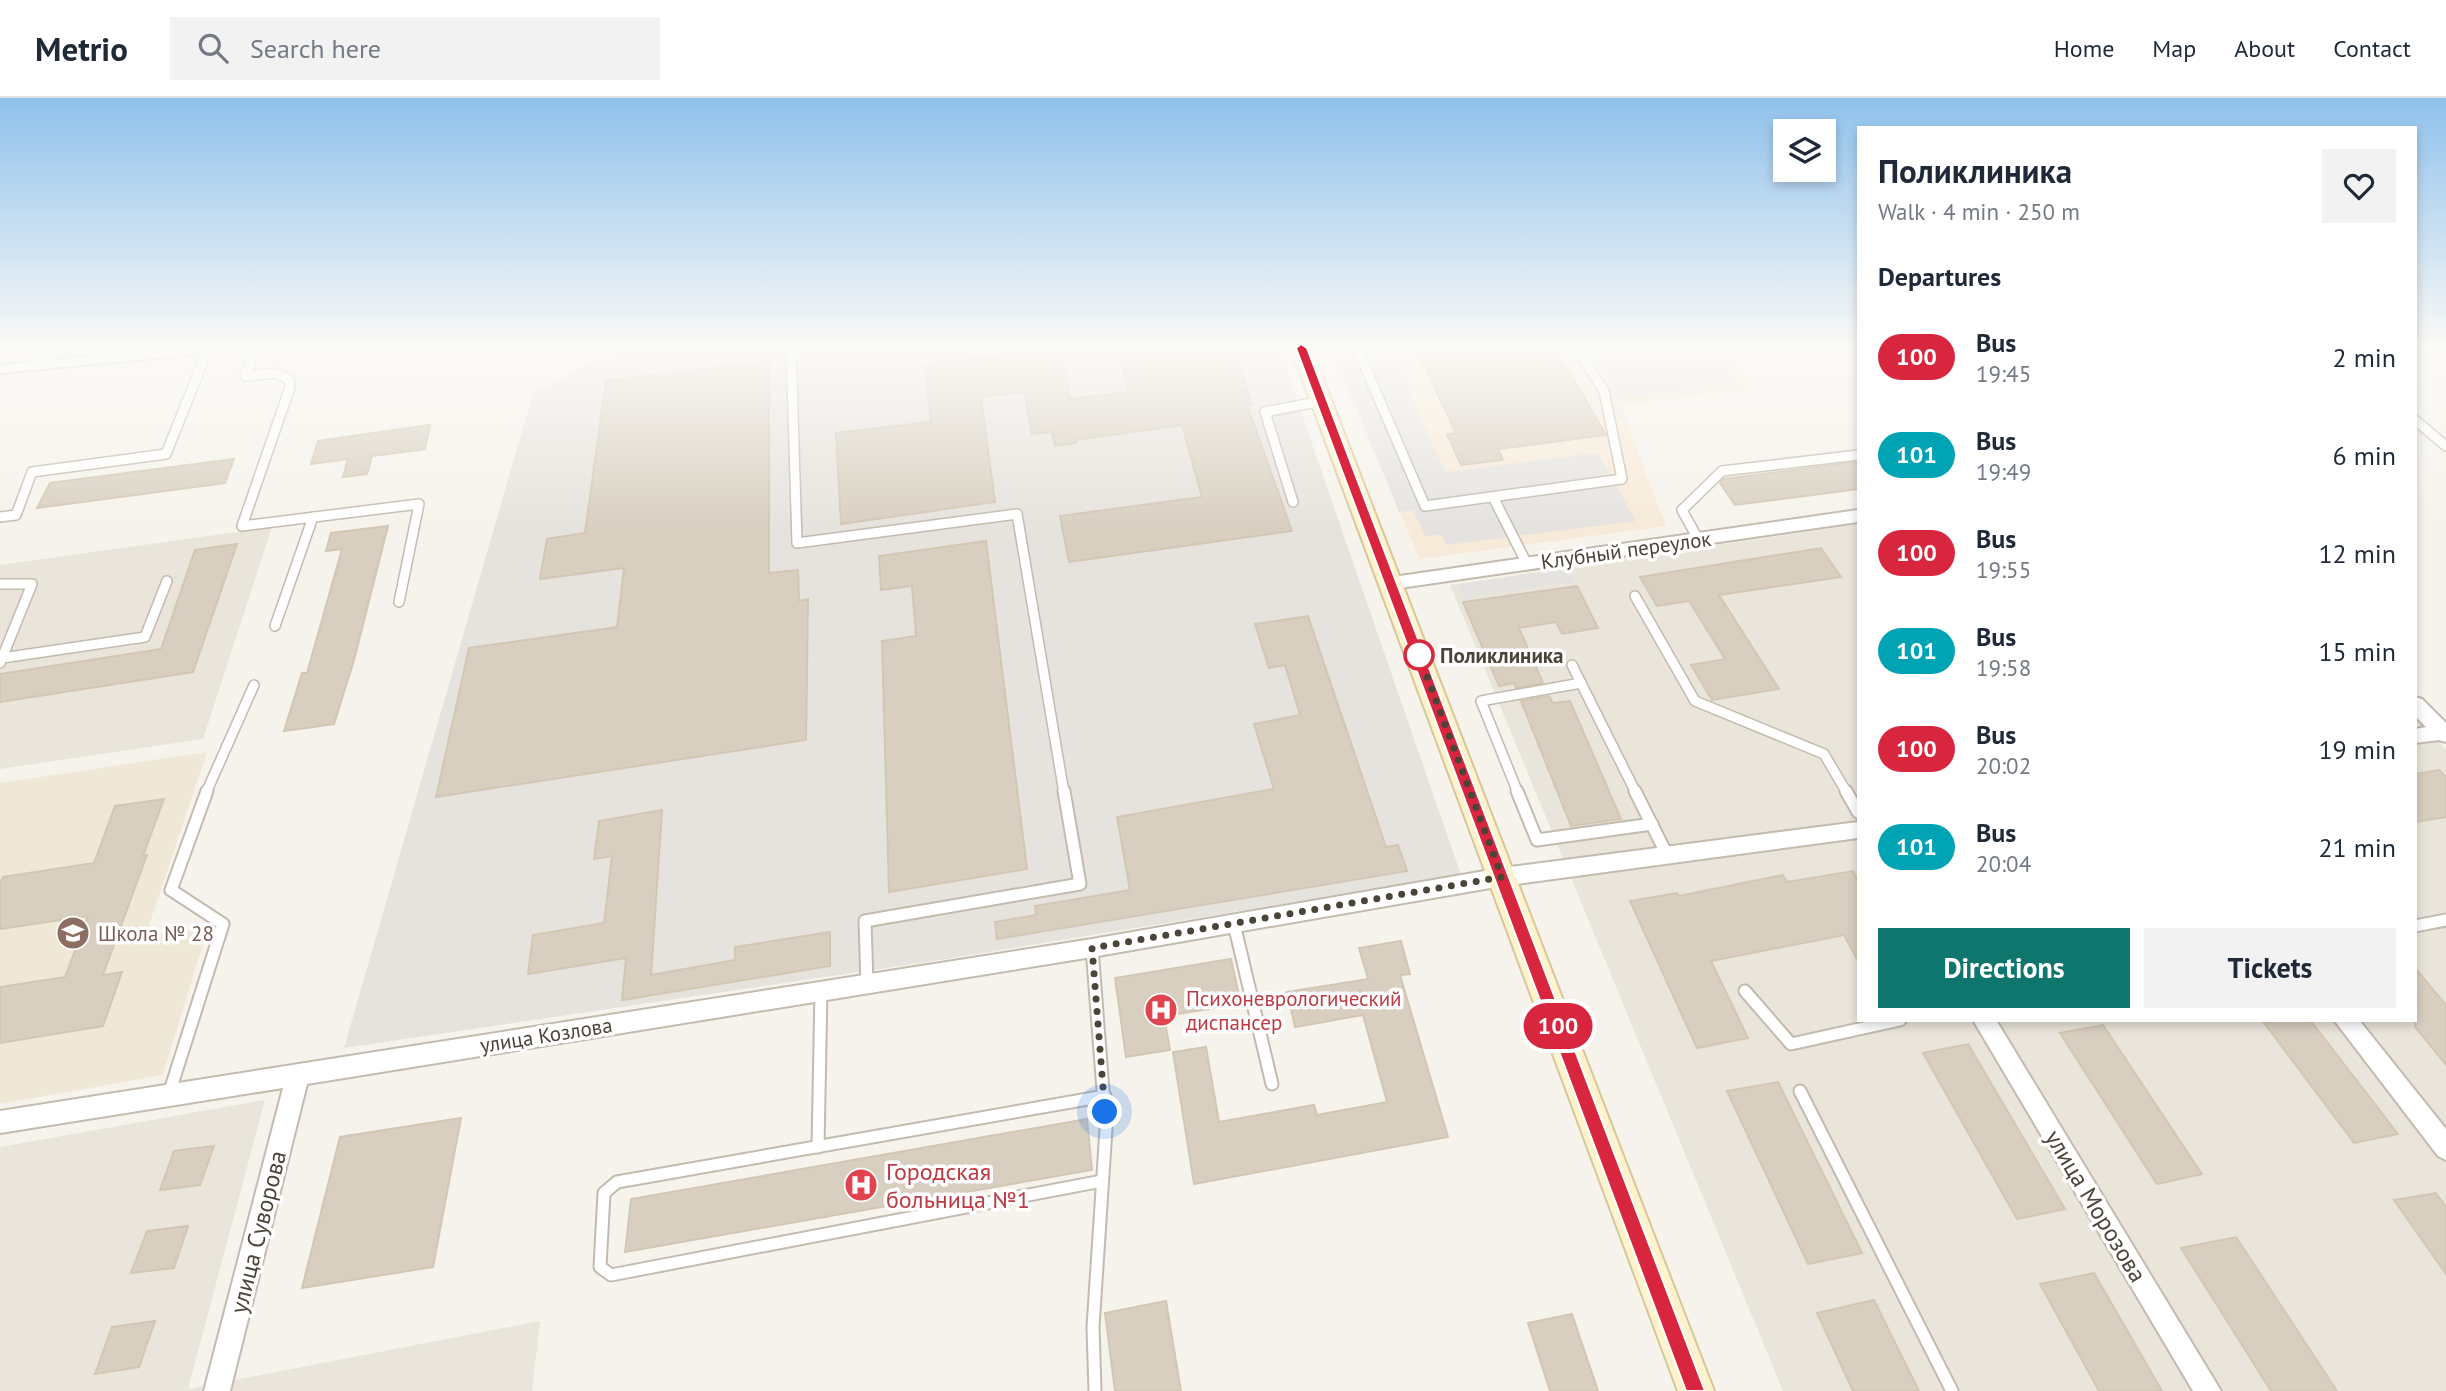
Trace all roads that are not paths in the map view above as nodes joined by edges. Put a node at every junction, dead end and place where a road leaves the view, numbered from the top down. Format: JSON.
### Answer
{"nodes":[{"id":1,"x":187,"y":408,"type":"edge"},
{"id":2,"x":283,"y":408,"type":"edge"},
{"id":3,"x":793,"y":408,"type":"edge"},
{"id":4,"x":1284,"y":408,"type":"edge"},
{"id":5,"x":1325,"y":408,"type":"edge"},
{"id":6,"x":1383,"y":408,"type":"edge"},
{"id":7,"x":1608,"y":408,"type":"edge"},
{"id":8,"x":2417,"y":422,"type":"edge"},
{"id":9,"x":2446,"y":446,"type":"edge"},
{"id":10,"x":1857,"y":455,"type":"edge"},
{"id":11,"x":1493,"y":497,"type":"junction"},
{"id":12,"x":1293,"y":502,"type":"dead end"},
{"id":13,"x":1857,"y":516,"type":"edge"},
{"id":14,"x":0,"y":517,"type":"edge"},
{"id":15,"x":313,"y":517,"type":"junction"},
{"id":16,"x":1698,"y":539,"type":"junction"},
{"id":17,"x":1527,"y":564,"type":"junction"},
{"id":18,"x":167,"y":581,"type":"dead end"},
{"id":19,"x":1392,"y":583,"type":"junction"},
{"id":20,"x":0,"y":584,"type":"edge"},
{"id":21,"x":1635,"y":596,"type":"dead end"},
{"id":22,"x":399,"y":602,"type":"dead end"},
{"id":23,"x":275,"y":626,"type":"dead end"},
{"id":24,"x":1,"y":661,"type":"edge"},
{"id":25,"x":1572,"y":665,"type":"dead end"},
{"id":26,"x":1581,"y":683,"type":"junction"},
{"id":27,"x":254,"y":685,"type":"dead end"},
{"id":28,"x":2417,"y":706,"type":"edge"},
{"id":29,"x":2444,"y":733,"type":"edge"},
{"id":30,"x":2417,"y":736,"type":"edge"},
{"id":31,"x":1857,"y":811,"type":"edge"},
{"id":32,"x":1652,"y":824,"type":"junction"},
{"id":33,"x":1857,"y":830,"type":"edge"},
{"id":34,"x":1667,"y":855,"type":"junction"},
{"id":35,"x":1502,"y":877,"type":"junction"},
{"id":36,"x":2446,"y":920,"type":"edge"},
{"id":37,"x":1234,"y":924,"type":"junction"},
{"id":38,"x":2417,"y":926,"type":"edge"},
{"id":39,"x":1092,"y":948,"type":"junction"},
{"id":40,"x":867,"y":984,"type":"junction"},
{"id":41,"x":821,"y":991,"type":"junction"},
{"id":42,"x":1745,"y":991,"type":"dead end"},
{"id":43,"x":1891,"y":1022,"type":"edge"},
{"id":44,"x":1985,"y":1022,"type":"edge"},
{"id":45,"x":2347,"y":1022,"type":"edge"},
{"id":46,"x":298,"y":1074,"type":"junction"},
{"id":47,"x":1272,"y":1084,"type":"dead end"},
{"id":48,"x":1800,"y":1091,"type":"dead end"},
{"id":49,"x":169,"y":1095,"type":"junction"},
{"id":50,"x":1105,"y":1096,"type":"junction"},
{"id":51,"x":0,"y":1122,"type":"edge"},
{"id":52,"x":818,"y":1147,"type":"junction"},
{"id":53,"x":2446,"y":1148,"type":"edge"},
{"id":54,"x":1102,"y":1181,"type":"junction"},
{"id":55,"x":217,"y":1391,"type":"edge"},
{"id":56,"x":1095,"y":1391,"type":"edge"},
{"id":57,"x":1696,"y":1391,"type":"edge"},
{"id":58,"x":1952,"y":1391,"type":"edge"},
{"id":59,"x":2208,"y":1391,"type":"edge"}],
"edges":[{"from":1,"to":14,"type":"lane"},
{"from":2,"to":15,"type":"lane"},
{"from":3,"to":40,"type":"lane"},
{"from":4,"to":12,"type":"lane"},
{"from":5,"to":19,"type":"street"},
{"from":6,"to":11,"type":"lane"},
{"from":7,"to":11,"type":"lane"},
{"from":8,"to":9,"type":"lane"},
{"from":10,"to":16,"type":"lane"},
{"from":11,"to":17,"type":"lane"},
{"from":13,"to":16,"type":"street","name":"Клубный переулок"},
{"from":15,"to":22,"type":"lane"},
{"from":15,"to":23,"type":"lane"},
{"from":16,"to":17,"type":"street","name":"Клубный переулок"},
{"from":17,"to":19,"type":"street","name":"Клубный переулок"},
{"from":18,"to":24,"type":"lane"},
{"from":19,"to":35,"type":"street"},
{"from":20,"to":24,"type":"lane"},
{"from":21,"to":31,"type":"lane"},
{"from":25,"to":26,"type":"lane"},
{"from":26,"to":32,"type":"lane"},
{"from":26,"to":32,"type":"lane"},
{"from":27,"to":49,"type":"lane"},
{"from":28,"to":29,"type":"street"},
{"from":29,"to":30,"type":"street"},
{"from":32,"to":34,"type":"lane"},
{"from":33,"to":34,"type":"street","name":"улица Козлова"},
{"from":34,"to":35,"type":"street","name":"улица Козлова"},
{"from":35,"to":37,"type":"street","name":"улица Козлова"},
{"from":35,"to":57,"type":"street"},
{"from":36,"to":38,"type":"lane"},
{"from":37,"to":39,"type":"street","name":"улица Козлова"},
{"from":37,"to":47,"type":"lane"},
{"from":39,"to":40,"type":"street","name":"улица Козлова"},
{"from":39,"to":50,"type":"lane"},
{"from":40,"to":41,"type":"street","name":"улица Козлова"},
{"from":41,"to":46,"type":"street","name":"улица Козлова"},
{"from":41,"to":52,"type":"lane"},
{"from":42,"to":43,"type":"lane"},
{"from":44,"to":59,"type":"street","name":"улица Морозова"},
{"from":45,"to":53,"type":"street"},
{"from":46,"to":49,"type":"street","name":"улица Козлова"},
{"from":46,"to":55,"type":"street","name":"улица Суворова"},
{"from":48,"to":58,"type":"lane"},
{"from":49,"to":51,"type":"street","name":"улица Козлова"},
{"from":50,"to":52,"type":"lane"},
{"from":50,"to":54,"type":"lane"},
{"from":52,"to":54,"type":"lane"},
{"from":54,"to":56,"type":"lane"}]}
